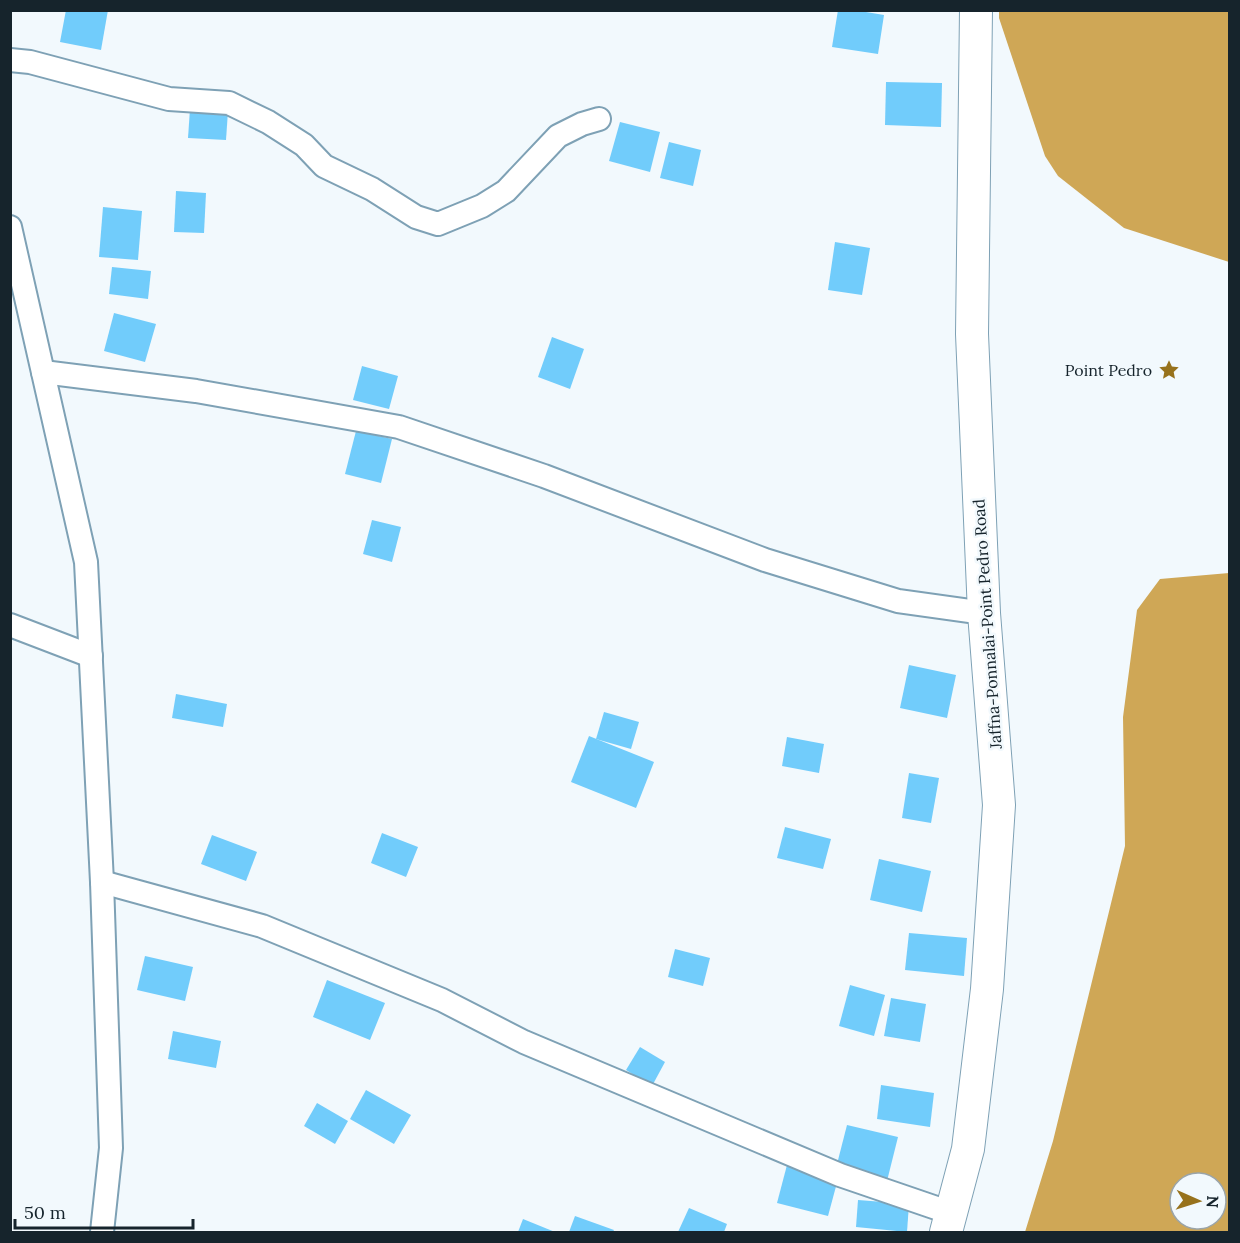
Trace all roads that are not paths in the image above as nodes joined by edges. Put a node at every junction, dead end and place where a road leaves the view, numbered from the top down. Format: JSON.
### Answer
{"nodes":[{"id":1,"x":976,"y":10,"type":"edge"},
{"id":2,"x":10,"y":60,"type":"edge"},
{"id":3,"x":599,"y":119,"type":"dead end"},
{"id":4,"x":10,"y":227,"type":"edge"},
{"id":5,"x":44,"y":372,"type":"junction"},
{"id":6,"x":984,"y":613,"type":"junction"},
{"id":7,"x":10,"y":625,"type":"edge"},
{"id":8,"x":91,"y":656,"type":"junction"},
{"id":9,"x":102,"y":882,"type":"junction"},
{"id":10,"x":949,"y":1223,"type":"edge"},
{"id":11,"x":102,"y":1233,"type":"edge"}],
"edges":[{"from":1,"to":6,"type":"main road","name":"Jaffna-Ponnalai-Point Pedro Road"},
{"from":2,"to":3,"type":"street"},
{"from":4,"to":5,"type":"street"},
{"from":5,"to":6,"type":"street"},
{"from":5,"to":8,"type":"street"},
{"from":6,"to":10,"type":"main road","name":"Jaffna-Ponnalai-Point Pedro Road"},
{"from":7,"to":8,"type":"street"},
{"from":8,"to":9,"type":"street"},
{"from":9,"to":10,"type":"street"},
{"from":9,"to":11,"type":"street"}]}
